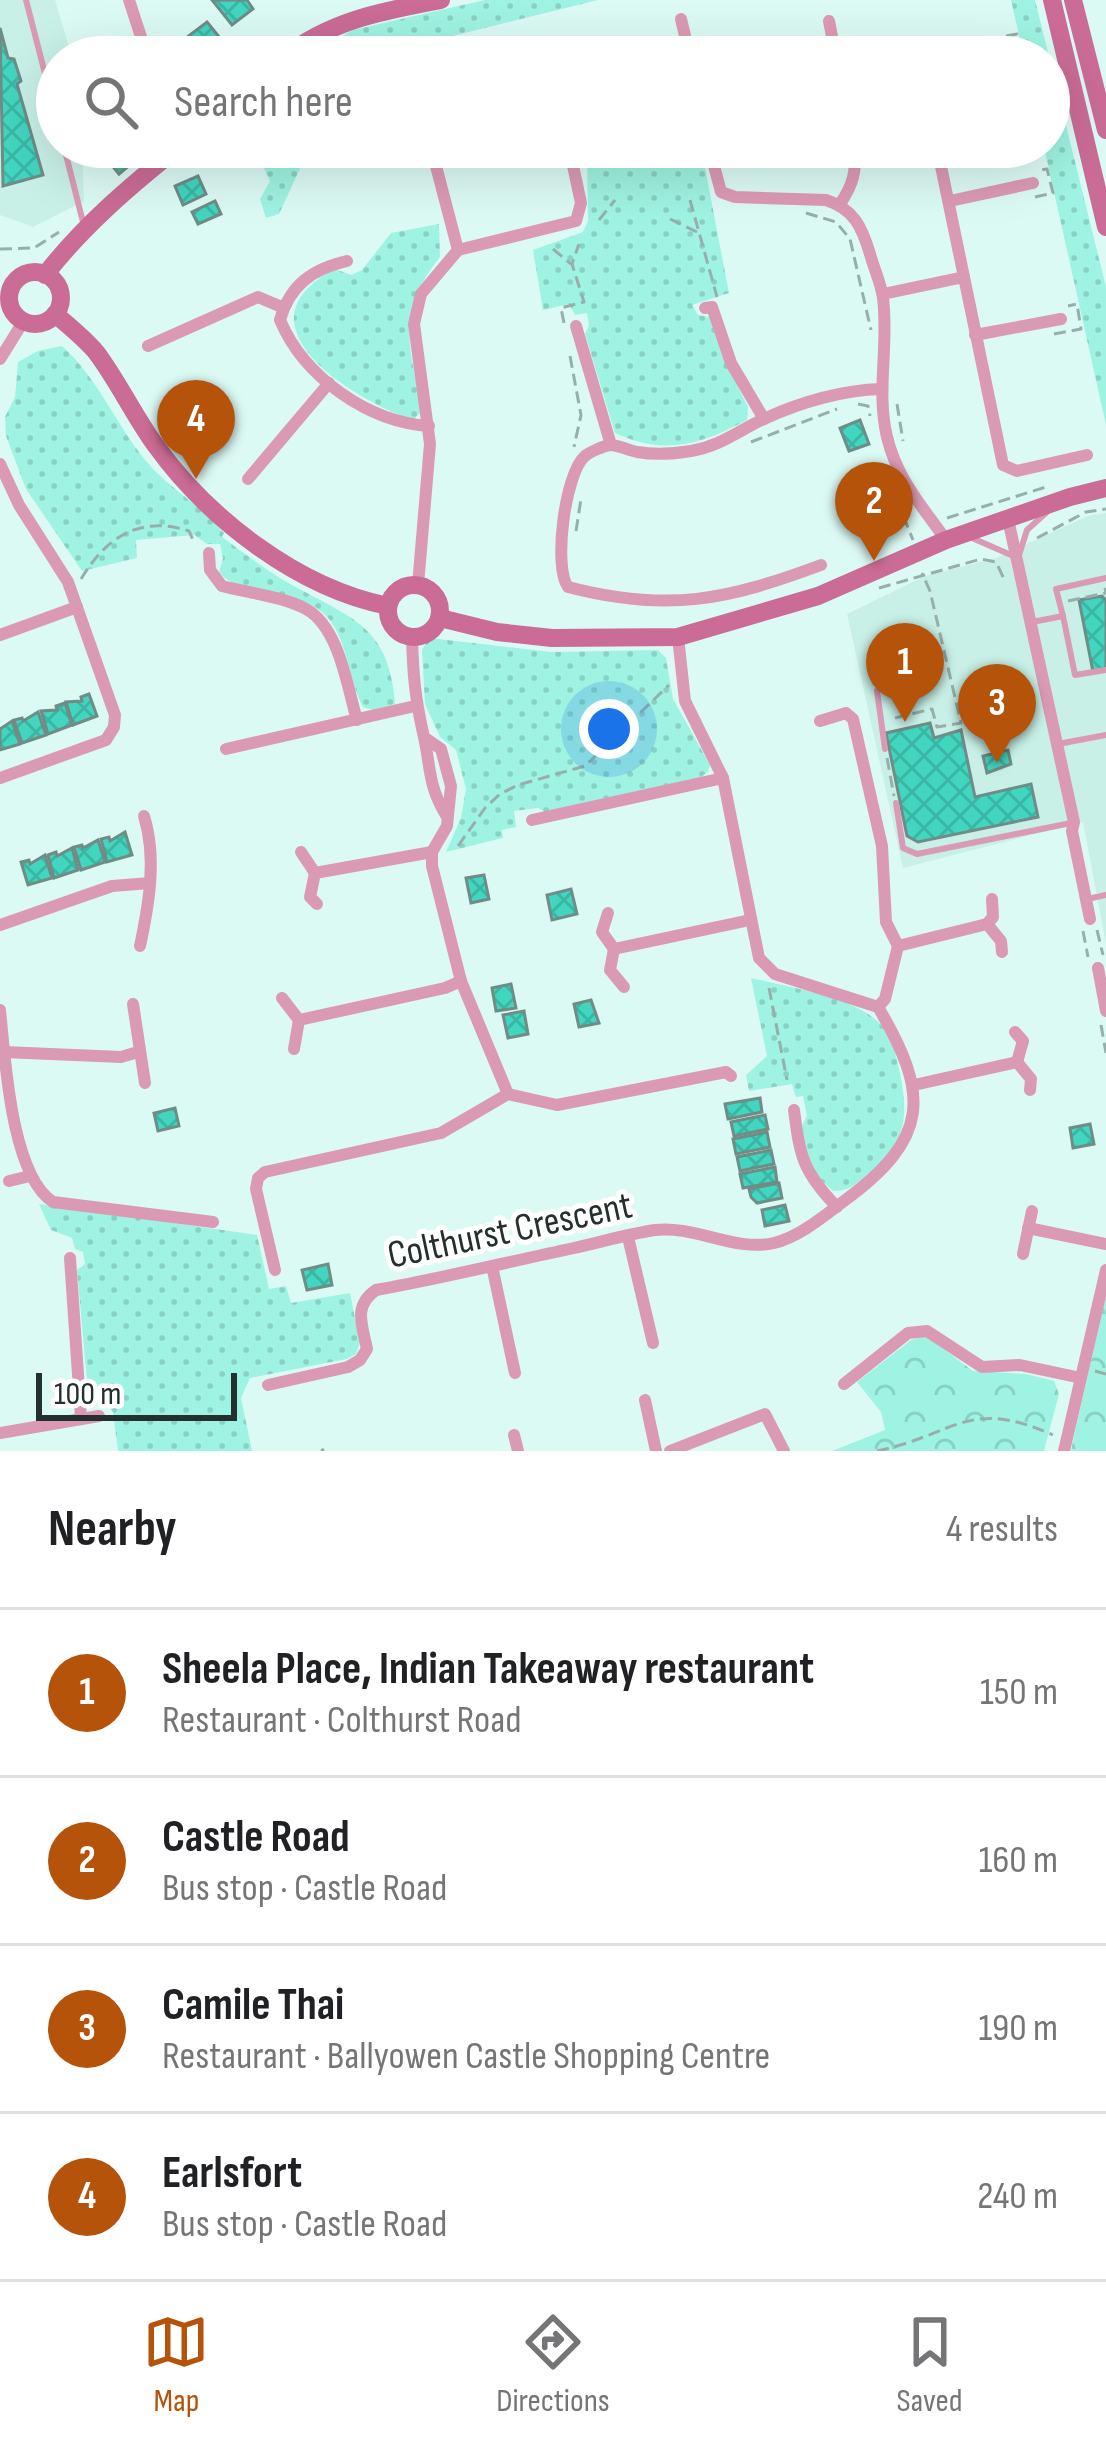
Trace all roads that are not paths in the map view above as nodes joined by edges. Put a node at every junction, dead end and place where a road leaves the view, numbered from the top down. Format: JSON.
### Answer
{"nodes":[{"id":1,"x":26,"y":0,"type":"edge"},
{"id":2,"x":129,"y":0,"type":"edge"},
{"id":3,"x":441,"y":0,"type":"edge"},
{"id":4,"x":1052,"y":0,"type":"edge"},
{"id":5,"x":1073,"y":0,"type":"edge"},
{"id":6,"x":681,"y":19,"type":"dead end"},
{"id":7,"x":829,"y":21,"type":"dead end"},
{"id":8,"x":141,"y":36,"type":"edge"},
{"id":9,"x":317,"y":36,"type":"edge"},
{"id":10,"x":685,"y":36,"type":"edge"},
{"id":11,"x":832,"y":36,"type":"edge"},
{"id":12,"x":1061,"y":36,"type":"edge"},
{"id":13,"x":36,"y":39,"type":"edge"},
{"id":14,"x":1070,"y":76,"type":"edge"},
{"id":15,"x":1106,"y":130,"type":"edge"},
{"id":16,"x":69,"y":168,"type":"edge"},
{"id":17,"x":153,"y":168,"type":"edge"},
{"id":18,"x":437,"y":168,"type":"edge"},
{"id":19,"x":574,"y":168,"type":"edge"},
{"id":20,"x":716,"y":168,"type":"edge"},
{"id":21,"x":856,"y":168,"type":"edge"},
{"id":22,"x":942,"y":168,"type":"edge"},
{"id":23,"x":1033,"y":177,"type":"road end"},
{"id":24,"x":950,"y":201,"type":"junction"},
{"id":25,"x":840,"y":204,"type":"junction"},
{"id":26,"x":82,"y":224,"type":"junction"},
{"id":27,"x":1106,"y":227,"type":"edge"},
{"id":28,"x":458,"y":250,"type":"junction"},
{"id":29,"x":346,"y":261,"type":"dead end"},
{"id":30,"x":0,"y":272,"type":"edge"},
{"id":31,"x":36,"y":274,"type":"junction"},
{"id":32,"x":964,"y":278,"type":"junction"},
{"id":33,"x":883,"y":294,"type":"junction"},
{"id":34,"x":4,"y":296,"type":"edge"},
{"id":35,"x":284,"y":308,"type":"junction"},
{"id":36,"x":705,"y":308,"type":"dead end"},
{"id":37,"x":1062,"y":313,"type":"road end"},
{"id":38,"x":55,"y":314,"type":"junction"},
{"id":39,"x":23,"y":322,"type":"junction"},
{"id":40,"x":571,"y":328,"type":"road end"},
{"id":41,"x":975,"y":335,"type":"junction"},
{"id":42,"x":148,"y":346,"type":"dead end"},
{"id":43,"x":0,"y":359,"type":"edge"},
{"id":44,"x":329,"y":383,"type":"junction"},
{"id":45,"x":881,"y":389,"type":"junction"},
{"id":46,"x":764,"y":418,"type":"junction"},
{"id":47,"x":429,"y":426,"type":"junction"},
{"id":48,"x":611,"y":445,"type":"junction"},
{"id":49,"x":1087,"y":455,"type":"dead end"},
{"id":50,"x":0,"y":464,"type":"edge"},
{"id":51,"x":248,"y":478,"type":"dead end"},
{"id":52,"x":1106,"y":488,"type":"edge"},
{"id":53,"x":1058,"y":501,"type":"junction"},
{"id":54,"x":1008,"y":519,"type":"junction"},
{"id":55,"x":955,"y":538,"type":"junction"},
{"id":56,"x":209,"y":553,"type":"dead end"},
{"id":57,"x":1018,"y":558,"type":"junction"},
{"id":58,"x":821,"y":565,"type":"dead end"},
{"id":59,"x":1106,"y":583,"type":"edge"},
{"id":60,"x":418,"y":585,"type":"junction"},
{"id":61,"x":388,"y":606,"type":"junction"},
{"id":62,"x":77,"y":607,"type":"junction"},
{"id":63,"x":1063,"y":616,"type":"junction"},
{"id":64,"x":440,"y":618,"type":"junction"},
{"id":65,"x":1032,"y":622,"type":"junction"},
{"id":66,"x":0,"y":635,"type":"edge"},
{"id":67,"x":412,"y":637,"type":"junction"},
{"id":68,"x":679,"y":637,"type":"junction"},
{"id":69,"x":1106,"y":670,"type":"edge"},
{"id":70,"x":877,"y":691,"type":"dead end"},
{"id":71,"x":415,"y":706,"type":"junction"},
{"id":72,"x":357,"y":720,"type":"junction"},
{"id":73,"x":820,"y":721,"type":"dead end"},
{"id":74,"x":1106,"y":735,"type":"edge"},
{"id":75,"x":1058,"y":744,"type":"junction"},
{"id":76,"x":226,"y":749,"type":"dead end"},
{"id":77,"x":885,"y":749,"type":"road end"},
{"id":78,"x":0,"y":778,"type":"edge"},
{"id":79,"x":723,"y":778,"type":"junction"},
{"id":80,"x":896,"y":803,"type":"road end"},
{"id":81,"x":144,"y":817,"type":"dead end"},
{"id":82,"x":532,"y":820,"type":"dead end"},
{"id":83,"x":1075,"y":822,"type":"junction"},
{"id":84,"x":432,"y":851,"type":"junction"},
{"id":85,"x":301,"y":852,"type":"dead end"},
{"id":86,"x":315,"y":872,"type":"junction"},
{"id":87,"x":150,"y":883,"type":"junction"},
{"id":88,"x":1106,"y":895,"type":"edge"},
{"id":89,"x":992,"y":899,"type":"dead end"},
{"id":90,"x":1087,"y":899,"type":"junction"},
{"id":91,"x":317,"y":904,"type":"dead end"},
{"id":92,"x":608,"y":913,"type":"dead end"},
{"id":93,"x":750,"y":920,"type":"junction"},
{"id":94,"x":1093,"y":922,"type":"road end"},
{"id":95,"x":987,"y":924,"type":"junction"},
{"id":96,"x":0,"y":925,"type":"edge"},
{"id":97,"x":140,"y":946,"type":"dead end"},
{"id":98,"x":898,"y":946,"type":"junction"},
{"id":99,"x":614,"y":949,"type":"junction"},
{"id":100,"x":1001,"y":952,"type":"dead end"},
{"id":101,"x":1103,"y":964,"type":"edge"},
{"id":102,"x":461,"y":982,"type":"junction"},
{"id":103,"x":624,"y":987,"type":"dead end"},
{"id":104,"x":282,"y":998,"type":"dead end"},
{"id":105,"x":133,"y":1004,"type":"dead end"},
{"id":106,"x":878,"y":1007,"type":"junction"},
{"id":107,"x":0,"y":1010,"type":"edge"},
{"id":108,"x":1106,"y":1011,"type":"edge"},
{"id":109,"x":299,"y":1020,"type":"junction"},
{"id":110,"x":1015,"y":1032,"type":"dead end"},
{"id":111,"x":294,"y":1049,"type":"dead end"},
{"id":112,"x":4,"y":1052,"type":"junction"},
{"id":113,"x":138,"y":1052,"type":"junction"},
{"id":114,"x":1017,"y":1062,"type":"junction"},
{"id":115,"x":731,"y":1076,"type":"dead end"},
{"id":116,"x":145,"y":1084,"type":"dead end"},
{"id":117,"x":914,"y":1085,"type":"junction"},
{"id":118,"x":1030,"y":1090,"type":"dead end"},
{"id":119,"x":508,"y":1094,"type":"junction"},
{"id":120,"x":794,"y":1110,"type":"dead end"},
{"id":121,"x":30,"y":1176,"type":"junction"},
{"id":122,"x":9,"y":1181,"type":"dead end"},
{"id":123,"x":837,"y":1207,"type":"junction"},
{"id":124,"x":1032,"y":1210,"type":"dead end"},
{"id":125,"x":213,"y":1222,"type":"dead end"},
{"id":126,"x":1028,"y":1228,"type":"junction"},
{"id":127,"x":628,"y":1237,"type":"junction"},
{"id":128,"x":1106,"y":1244,"type":"edge"},
{"id":129,"x":1023,"y":1254,"type":"dead end"},
{"id":130,"x":70,"y":1258,"type":"dead end"},
{"id":131,"x":492,"y":1266,"type":"junction"},
{"id":132,"x":275,"y":1270,"type":"dead end"},
{"id":133,"x":1106,"y":1270,"type":"edge"},
{"id":134,"x":653,"y":1343,"type":"dead end"},
{"id":135,"x":514,"y":1372,"type":"dead end"},
{"id":136,"x":1087,"y":1374,"type":"junction"},
{"id":137,"x":844,"y":1384,"type":"dead end"},
{"id":138,"x":268,"y":1385,"type":"dead end"},
{"id":139,"x":645,"y":1400,"type":"dead end"},
{"id":140,"x":99,"y":1416,"type":"dead end"},
{"id":141,"x":81,"y":1418,"type":"junction"},
{"id":142,"x":0,"y":1433,"type":"edge"},
{"id":143,"x":514,"y":1435,"type":"dead end"},
{"id":144,"x":518,"y":1451,"type":"edge"},
{"id":145,"x":656,"y":1451,"type":"edge"},
{"id":146,"x":670,"y":1451,"type":"edge"},
{"id":147,"x":784,"y":1451,"type":"edge"},
{"id":148,"x":1064,"y":1451,"type":"edge"}],
"edges":[{"from":1,"to":13,"type":"lane"},
{"from":2,"to":8,"type":"street"},
{"from":3,"to":9,"type":"street"},
{"from":4,"to":12,"type":"street"},
{"from":5,"to":15,"type":"street"},
{"from":6,"to":10,"type":"street"},
{"from":7,"to":11,"type":"street"},
{"from":14,"to":27,"type":"street"},
{"from":16,"to":26,"type":"lane"},
{"from":17,"to":26,"type":"street"},
{"from":18,"to":28,"type":"street"},
{"from":19,"to":28,"type":"street"},
{"from":20,"to":25,"type":"street"},
{"from":21,"to":25,"type":"street"},
{"from":22,"to":24,"type":"street"},
{"from":23,"to":24,"type":"street"},
{"from":24,"to":32,"type":"street"},
{"from":25,"to":33,"type":"street"},
{"from":26,"to":31,"type":"street"},
{"from":28,"to":47,"type":"street"},
{"from":29,"to":35,"type":"street"},
{"from":30,"to":31,"type":"street"},
{"from":31,"to":34,"type":"street"},
{"from":31,"to":38,"type":"street"},
{"from":32,"to":33,"type":"street"},
{"from":32,"to":41,"type":"street"},
{"from":33,"to":45,"type":"street"},
{"from":34,"to":39,"type":"street"},
{"from":35,"to":42,"type":"street"},
{"from":35,"to":44,"type":"street"},
{"from":36,"to":46,"type":"street"},
{"from":37,"to":41,"type":"street"},
{"from":38,"to":39,"type":"street"},
{"from":38,"to":61,"type":"street"},
{"from":39,"to":43,"type":"street"},
{"from":40,"to":48,"type":"street"},
{"from":41,"to":49,"type":"street"},
{"from":44,"to":47,"type":"street"},
{"from":44,"to":51,"type":"street"},
{"from":45,"to":46,"type":"street"},
{"from":45,"to":55,"type":"street"},
{"from":46,"to":48,"type":"street"},
{"from":47,"to":60,"type":"street"},
{"from":48,"to":58,"type":"street"},
{"from":50,"to":62,"type":"street"},
{"from":52,"to":53,"type":"street"},
{"from":53,"to":54,"type":"street"},
{"from":53,"to":57,"type":"lane"},
{"from":54,"to":55,"type":"street"},
{"from":54,"to":57,"type":"street"},
{"from":55,"to":57,"type":"lane"},
{"from":55,"to":68,"type":"street"},
{"from":56,"to":72,"type":"street"},
{"from":57,"to":65,"type":"street"},
{"from":59,"to":63,"type":"lane"},
{"from":60,"to":61,"type":"street"},
{"from":60,"to":64,"type":"street"},
{"from":61,"to":67,"type":"street"},
{"from":62,"to":66,"type":"street"},
{"from":62,"to":78,"type":"street"},
{"from":63,"to":65,"type":"lane"},
{"from":63,"to":69,"type":"lane"},
{"from":64,"to":67,"type":"street"},
{"from":64,"to":68,"type":"street"},
{"from":65,"to":75,"type":"street"},
{"from":67,"to":71,"type":"street"},
{"from":68,"to":79,"type":"street"},
{"from":70,"to":77,"type":"lane"},
{"from":71,"to":72,"type":"street"},
{"from":71,"to":84,"type":"street"},
{"from":72,"to":76,"type":"street"},
{"from":73,"to":98,"type":"street"},
{"from":74,"to":75,"type":"lane"},
{"from":75,"to":83,"type":"street"},
{"from":79,"to":82,"type":"street"},
{"from":79,"to":93,"type":"street"},
{"from":80,"to":83,"type":"lane"},
{"from":81,"to":87,"type":"street"},
{"from":83,"to":90,"type":"street"},
{"from":84,"to":86,"type":"street"},
{"from":84,"to":102,"type":"street"},
{"from":85,"to":86,"type":"street"},
{"from":86,"to":91,"type":"street"},
{"from":87,"to":96,"type":"street"},
{"from":87,"to":97,"type":"street"},
{"from":88,"to":90,"type":"lane"},
{"from":89,"to":95,"type":"street"},
{"from":90,"to":94,"type":"street"},
{"from":92,"to":99,"type":"street"},
{"from":93,"to":99,"type":"street"},
{"from":93,"to":106,"type":"street"},
{"from":95,"to":98,"type":"street"},
{"from":95,"to":100,"type":"street"},
{"from":98,"to":106,"type":"street"},
{"from":99,"to":103,"type":"street"},
{"from":101,"to":108,"type":"street"},
{"from":102,"to":109,"type":"street"},
{"from":102,"to":119,"type":"street"},
{"from":104,"to":109,"type":"street"},
{"from":105,"to":113,"type":"street"},
{"from":106,"to":117,"type":"street"},
{"from":107,"to":112,"type":"street"},
{"from":109,"to":111,"type":"street"},
{"from":110,"to":114,"type":"street"},
{"from":112,"to":113,"type":"street"},
{"from":112,"to":121,"type":"street"},
{"from":113,"to":116,"type":"street"},
{"from":114,"to":117,"type":"street"},
{"from":114,"to":118,"type":"street"},
{"from":115,"to":119,"type":"street"},
{"from":117,"to":123,"type":"street","name":"Colthurst Crescent"},
{"from":119,"to":132,"type":"street"},
{"from":120,"to":123,"type":"street"},
{"from":121,"to":122,"type":"street"},
{"from":121,"to":125,"type":"street"},
{"from":123,"to":127,"type":"street","name":"Colthurst Crescent"},
{"from":124,"to":126,"type":"street"},
{"from":126,"to":128,"type":"street"},
{"from":126,"to":129,"type":"street"},
{"from":127,"to":131,"type":"street","name":"Colthurst Crescent"},
{"from":127,"to":134,"type":"street"},
{"from":130,"to":141,"type":"street"},
{"from":131,"to":135,"type":"street"},
{"from":131,"to":138,"type":"street","name":"Colthurst Crescent"},
{"from":133,"to":136,"type":"street"},
{"from":136,"to":137,"type":"street"},
{"from":136,"to":148,"type":"street"},
{"from":139,"to":145,"type":"street"},
{"from":140,"to":141,"type":"street"},
{"from":141,"to":142,"type":"street"},
{"from":143,"to":144,"type":"street"},
{"from":146,"to":147,"type":"street"}]}
